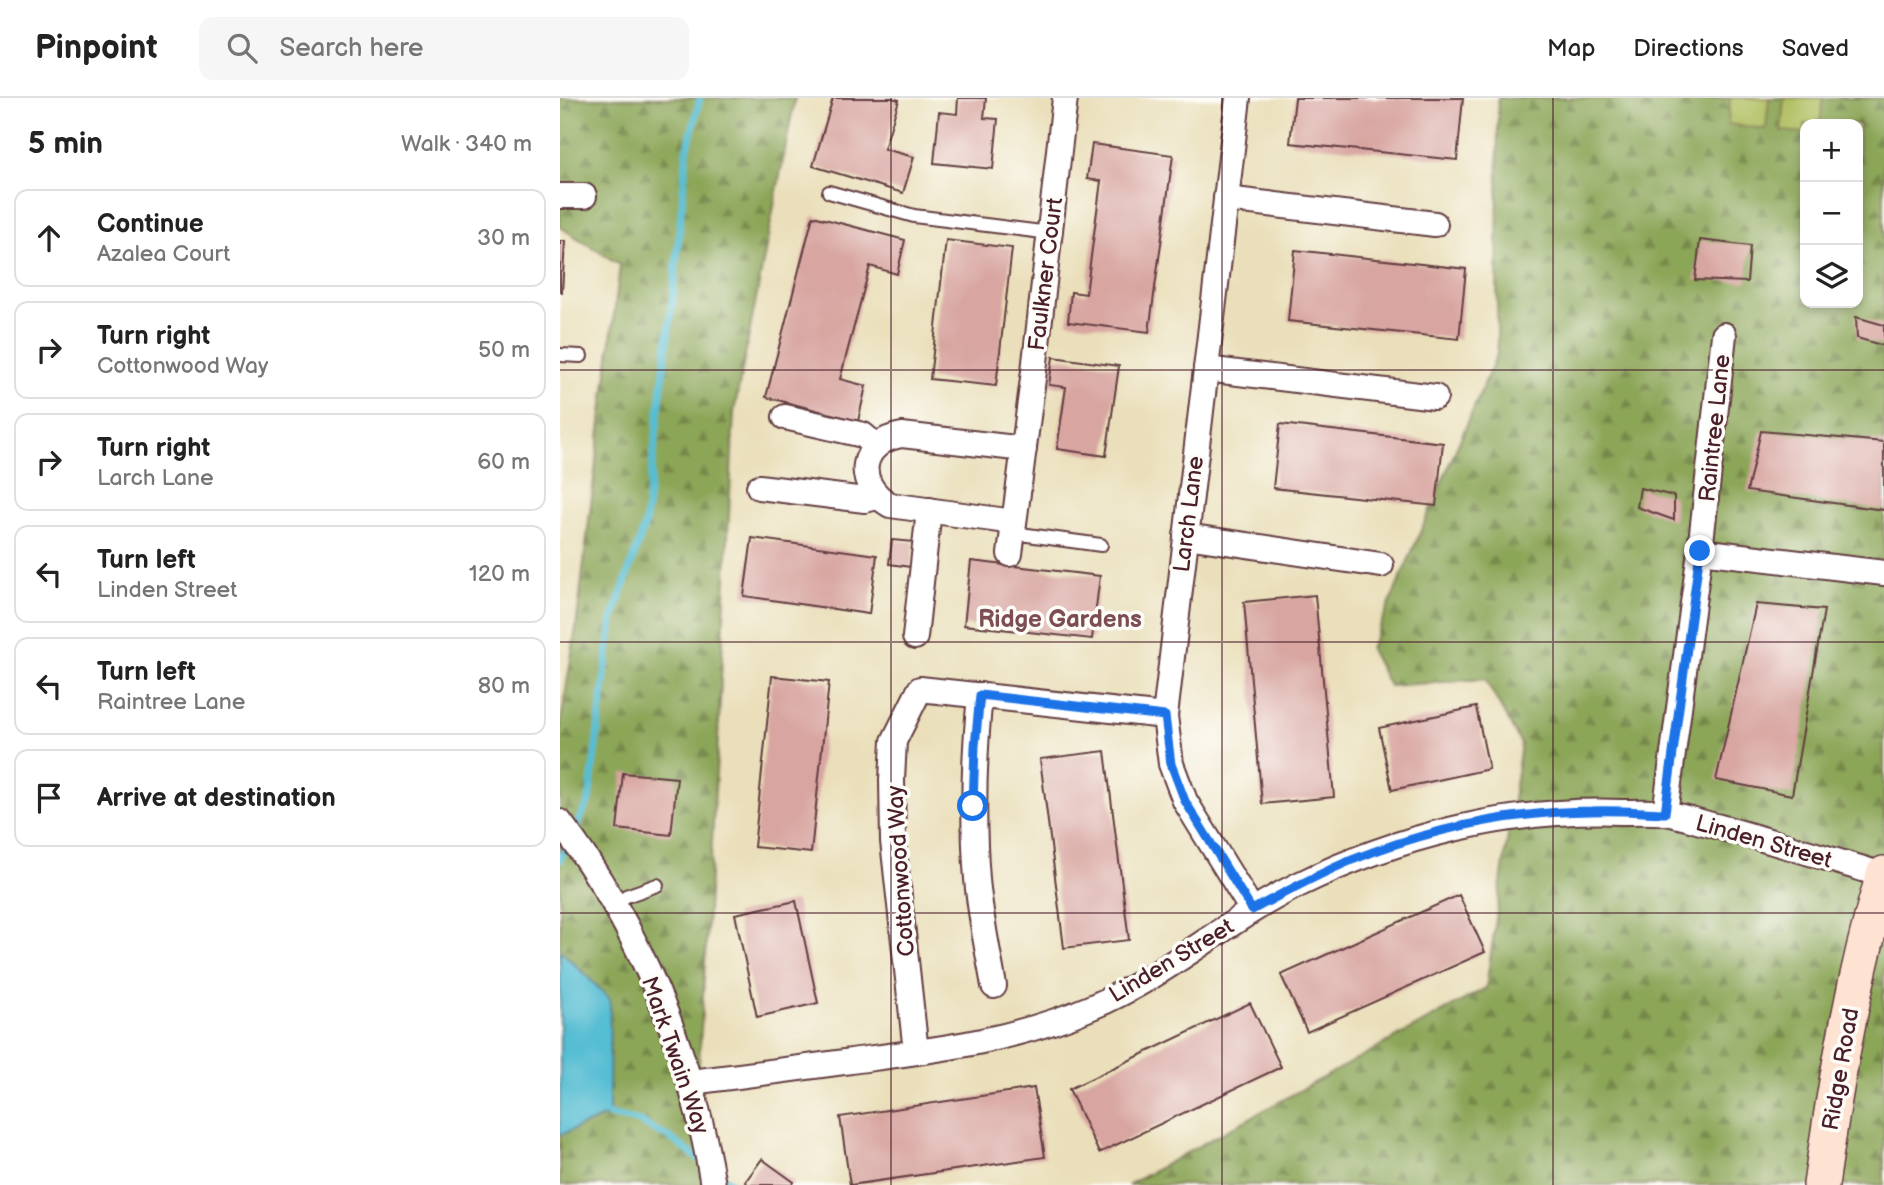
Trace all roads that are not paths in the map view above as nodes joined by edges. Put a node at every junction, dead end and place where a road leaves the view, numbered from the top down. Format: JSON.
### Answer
{"nodes":[{"id":1,"x":1065,"y":98,"type":"edge"},
{"id":2,"x":1238,"y":98,"type":"edge"},
{"id":3,"x":830,"y":192,"type":"dead end"},
{"id":4,"x":1226,"y":199,"type":"junction"},
{"id":5,"x":1435,"y":223,"type":"dead end"},
{"id":6,"x":1050,"y":233,"type":"junction"},
{"id":7,"x":1724,"y":335,"type":"dead end"},
{"id":8,"x":560,"y":355,"type":"edge"},
{"id":9,"x":582,"y":356,"type":"dead end"},
{"id":10,"x":1206,"y":369,"type":"junction"},
{"id":11,"x":1435,"y":397,"type":"dead end"},
{"id":12,"x":785,"y":417,"type":"dead end"},
{"id":13,"x":876,"y":446,"type":"junction"},
{"id":14,"x":1024,"y":449,"type":"junction"},
{"id":15,"x":759,"y":487,"type":"dead end"},
{"id":16,"x":877,"y":498,"type":"junction"},
{"id":17,"x":929,"y":510,"type":"junction"},
{"id":18,"x":1012,"y":536,"type":"junction"},
{"id":19,"x":1186,"y":536,"type":"junction"},
{"id":20,"x":1101,"y":545,"type":"dead end"},
{"id":21,"x":1700,"y":551,"type":"junction"},
{"id":22,"x":1381,"y":565,"type":"dead end"},
{"id":23,"x":1884,"y":573,"type":"edge"},
{"id":24,"x":915,"y":637,"type":"dead end"},
{"id":25,"x":980,"y":695,"type":"junction"},
{"id":26,"x":1165,"y":716,"type":"junction"},
{"id":27,"x":1665,"y":813,"type":"junction"},
{"id":28,"x":560,"y":822,"type":"edge"},
{"id":29,"x":1884,"y":875,"type":"edge"},
{"id":30,"x":657,"y":885,"type":"dead end"},
{"id":31,"x":614,"y":906,"type":"junction"},
{"id":32,"x":1252,"y":910,"type":"junction"},
{"id":33,"x":993,"y":986,"type":"dead end"},
{"id":34,"x":916,"y":1052,"type":"junction"},
{"id":35,"x":690,"y":1083,"type":"junction"},
{"id":36,"x":713,"y":1185,"type":"edge"},
{"id":37,"x":1822,"y":1185,"type":"edge"}],
"edges":[{"from":1,"to":6,"type":"street","name":"Faulkner Court"},
{"from":2,"to":4,"type":"street","name":"Larch Lane"},
{"from":3,"to":6,"type":"lane"},
{"from":4,"to":5,"type":"street"},
{"from":4,"to":10,"type":"street","name":"Larch Lane"},
{"from":6,"to":14,"type":"street","name":"Faulkner Court"},
{"from":7,"to":21,"type":"street","name":"Raintree Lane"},
{"from":8,"to":9,"type":"lane"},
{"from":10,"to":11,"type":"street"},
{"from":10,"to":19,"type":"street","name":"Larch Lane"},
{"from":12,"to":13,"type":"street"},
{"from":13,"to":14,"type":"street"},
{"from":13,"to":16,"type":"street"},
{"from":14,"to":18,"type":"street","name":"Faulkner Court"},
{"from":15,"to":16,"type":"street"},
{"from":16,"to":17,"type":"street"},
{"from":17,"to":18,"type":"street"},
{"from":17,"to":24,"type":"street"},
{"from":18,"to":20,"type":"lane"},
{"from":19,"to":22,"type":"street"},
{"from":19,"to":26,"type":"street","name":"Larch Lane"},
{"from":21,"to":23,"type":"street"},
{"from":21,"to":27,"type":"street","name":"Raintree Lane"},
{"from":25,"to":26,"type":"street","name":"Cottonwood Way"},
{"from":25,"to":33,"type":"street"},
{"from":25,"to":34,"type":"street","name":"Cottonwood Way"},
{"from":26,"to":32,"type":"street","name":"Larch Lane"},
{"from":27,"to":29,"type":"street","name":"Linden Street"},
{"from":27,"to":32,"type":"street","name":"Linden Street"},
{"from":28,"to":31,"type":"street","name":"Mark Twain Way"},
{"from":29,"to":37,"type":"street","name":"Ridge Road"},
{"from":30,"to":31,"type":"lane"},
{"from":31,"to":35,"type":"street","name":"Mark Twain Way"},
{"from":32,"to":34,"type":"street","name":"Linden Street"},
{"from":34,"to":35,"type":"street","name":"Linden Street"},
{"from":35,"to":36,"type":"street","name":"Mark Twain Way"}]}
